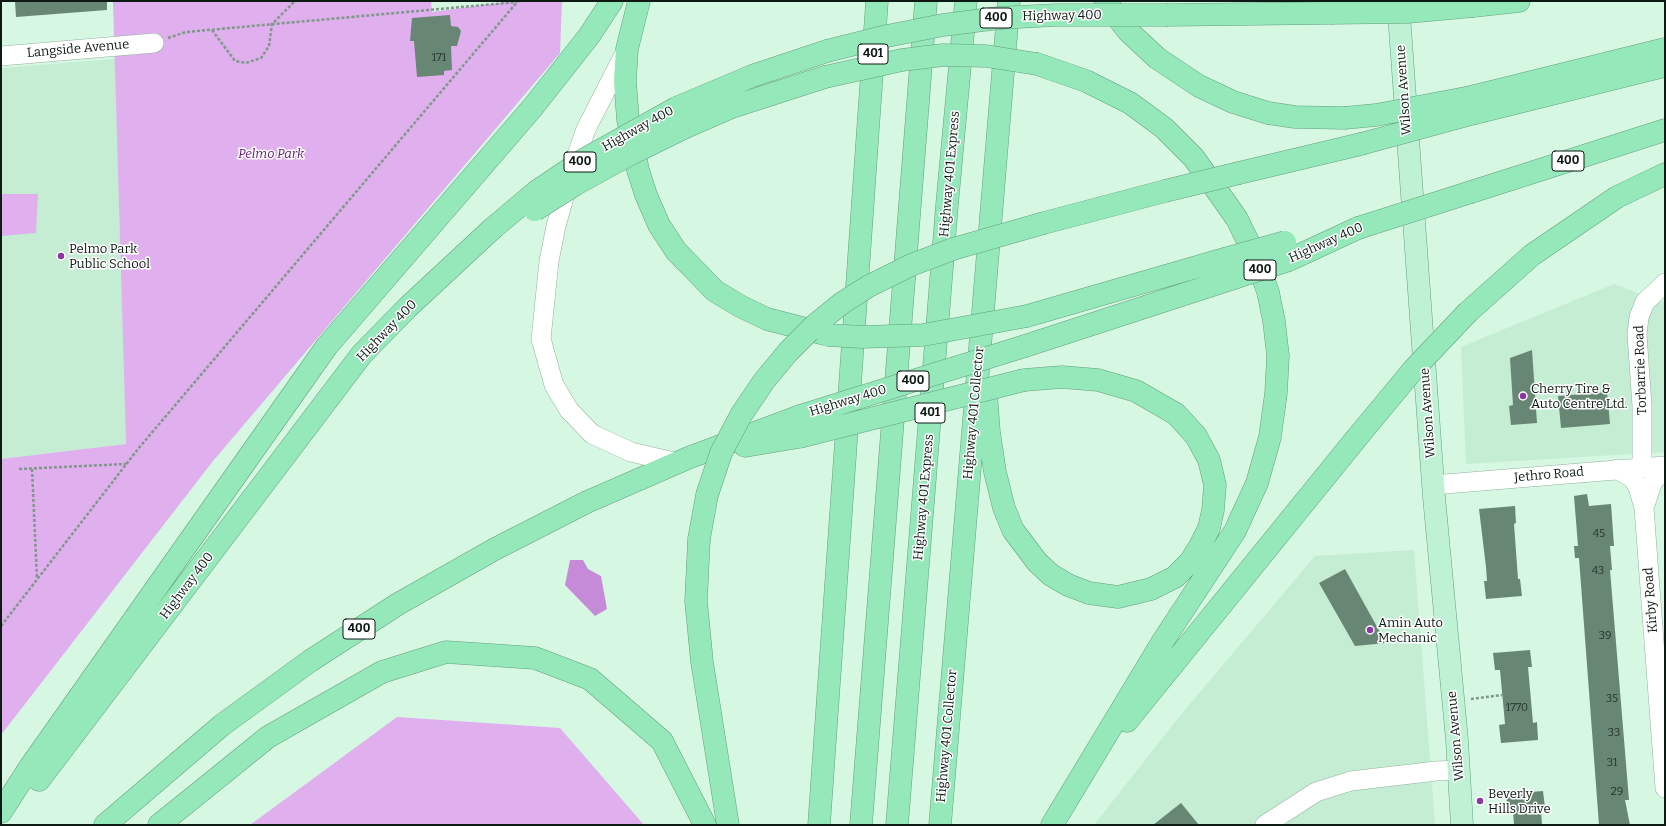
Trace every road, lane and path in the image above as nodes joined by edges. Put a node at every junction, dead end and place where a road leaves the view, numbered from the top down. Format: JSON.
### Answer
{"nodes":[{"id":1,"x":295,"y":1,"type":"edge"},
{"id":2,"x":612,"y":1,"type":"edge"},
{"id":3,"x":639,"y":1,"type":"edge"},
{"id":4,"x":654,"y":1,"type":"edge"},
{"id":5,"x":877,"y":1,"type":"edge"},
{"id":6,"x":926,"y":1,"type":"edge"},
{"id":7,"x":966,"y":1,"type":"edge"},
{"id":8,"x":1008,"y":1,"type":"edge"},
{"id":9,"x":1105,"y":1,"type":"edge"},
{"id":10,"x":1398,"y":1,"type":"edge"},
{"id":11,"x":1519,"y":1,"type":"edge"},
{"id":12,"x":518,"y":2,"type":"edge"},
{"id":13,"x":272,"y":24,"type":"junction"},
{"id":14,"x":211,"y":30,"type":"junction"},
{"id":15,"x":154,"y":43,"type":"joint"},
{"id":16,"x":627,"y":49,"type":"junction"},
{"id":17,"x":1665,"y":49,"type":"edge"},
{"id":18,"x":1,"y":56,"type":"edge"},
{"id":19,"x":1665,"y":66,"type":"edge"},
{"id":20,"x":1473,"y":105,"type":"junction"},
{"id":21,"x":628,"y":120,"type":"junction"},
{"id":22,"x":1665,"y":130,"type":"edge"},
{"id":23,"x":1665,"y":174,"type":"edge"},
{"id":24,"x":495,"y":232,"type":"junction"},
{"id":25,"x":1228,"y":269,"type":"junction"},
{"id":26,"x":1665,"y":283,"type":"edge"},
{"id":27,"x":983,"y":302,"type":"junction"},
{"id":28,"x":800,"y":426,"type":"junction"},
{"id":29,"x":678,"y":463,"type":"junction"},
{"id":30,"x":127,"y":464,"type":"junction"},
{"id":31,"x":1665,"y":466,"type":"edge"},
{"id":32,"x":1642,"y":467,"type":"junction"},
{"id":33,"x":32,"y":468,"type":"junction"},
{"id":34,"x":19,"y":469,"type":"dead end"},
{"id":35,"x":1617,"y":469,"type":"junction"},
{"id":36,"x":1665,"y":470,"type":"edge"},
{"id":37,"x":1433,"y":485,"type":"junction"},
{"id":38,"x":1644,"y":508,"type":"junction"},
{"id":39,"x":38,"y":580,"type":"junction"},
{"id":40,"x":1,"y":626,"type":"edge"},
{"id":41,"x":1502,"y":695,"type":"dead end"},
{"id":42,"x":1453,"y":701,"type":"junction"},
{"id":43,"x":1459,"y":770,"type":"junction"},
{"id":44,"x":1076,"y":784,"type":"junction"},
{"id":45,"x":1665,"y":788,"type":"edge"},
{"id":46,"x":1,"y":812,"type":"edge"},
{"id":47,"x":4,"y":825,"type":"edge"},
{"id":48,"x":105,"y":825,"type":"edge"},
{"id":49,"x":159,"y":825,"type":"edge"},
{"id":50,"x":705,"y":825,"type":"edge"},
{"id":51,"x":728,"y":825,"type":"edge"},
{"id":52,"x":819,"y":825,"type":"edge"},
{"id":53,"x":861,"y":825,"type":"edge"},
{"id":54,"x":897,"y":825,"type":"edge"},
{"id":55,"x":940,"y":825,"type":"edge"},
{"id":56,"x":1052,"y":825,"type":"edge"},
{"id":57,"x":1265,"y":825,"type":"edge"},
{"id":58,"x":1462,"y":825,"type":"edge"}],
"edges":[{"from":1,"to":13,"type":"path"},
{"from":2,"to":46,"type":"highway"},
{"from":3,"to":16,"type":"highway"},
{"from":4,"to":21,"type":"highway"},
{"from":5,"to":52,"type":"highway","number":"401"},
{"from":6,"to":53,"type":"highway"},
{"from":7,"to":54,"type":"highway","name":"Highway 401 Express","number":"401"},
{"from":8,"to":27,"type":"highway","name":"Highway 401 Collector"},
{"from":9,"to":20,"type":"highway","bridge":true},
{"from":10,"to":37,"type":"main road","name":"Wilson Avenue"},
{"from":11,"to":24,"type":"highway","name":"Highway 400","number":"400","bridge":true},
{"from":12,"to":13,"type":"path"},
{"from":12,"to":30,"type":"path"},
{"from":13,"to":14,"type":"path"},
{"from":13,"to":14,"type":"path"},
{"from":14,"to":15,"type":"path"},
{"from":15,"to":18,"type":"street","name":"Langside Avenue"},
{"from":16,"to":21,"type":"highway"},
{"from":16,"to":29,"type":"street"},
{"from":17,"to":20,"type":"highway"},
{"from":19,"to":20,"type":"highway"},
{"from":20,"to":51,"type":"highway","bridge":true},
{"from":21,"to":25,"type":"highway","bridge":true},
{"from":22,"to":25,"type":"highway","name":"Highway 400","number":"400","bridge":true},
{"from":23,"to":44,"type":"highway","bridge":true},
{"from":24,"to":44,"type":"highway","bridge":true},
{"from":24,"to":47,"type":"highway","name":"Highway 400"},
{"from":25,"to":28,"type":"highway","name":"Highway 400","number":"400","bridge":true},
{"from":26,"to":32,"type":"street","name":"Torbarrie Road"},
{"from":27,"to":28,"type":"highway","bridge":true},
{"from":27,"to":55,"type":"highway","name":"Highway 401 Collector"},
{"from":28,"to":29,"type":"highway","number":"400"},
{"from":29,"to":48,"type":"highway","number":"400"},
{"from":30,"to":33,"type":"path"},
{"from":30,"to":39,"type":"path"},
{"from":31,"to":32,"type":"street","name":"Jethro Road"},
{"from":32,"to":35,"type":"street","name":"Jethro Road"},
{"from":33,"to":34,"type":"path"},
{"from":33,"to":39,"type":"path"},
{"from":35,"to":37,"type":"street","name":"Jethro Road"},
{"from":35,"to":38,"type":"street","name":"Kirby Road"},
{"from":36,"to":38,"type":"street","name":"Kirby Road"},
{"from":37,"to":42,"type":"main road","name":"Wilson Avenue"},
{"from":38,"to":45,"type":"street","name":"Kirby Road"},
{"from":39,"to":40,"type":"path"},
{"from":41,"to":42,"type":"path"},
{"from":42,"to":43,"type":"main road","name":"Wilson Avenue"},
{"from":43,"to":57,"type":"street"},
{"from":43,"to":58,"type":"main road","name":"Wilson Avenue"},
{"from":44,"to":56,"type":"highway"},
{"from":49,"to":50,"type":"highway"}]}
